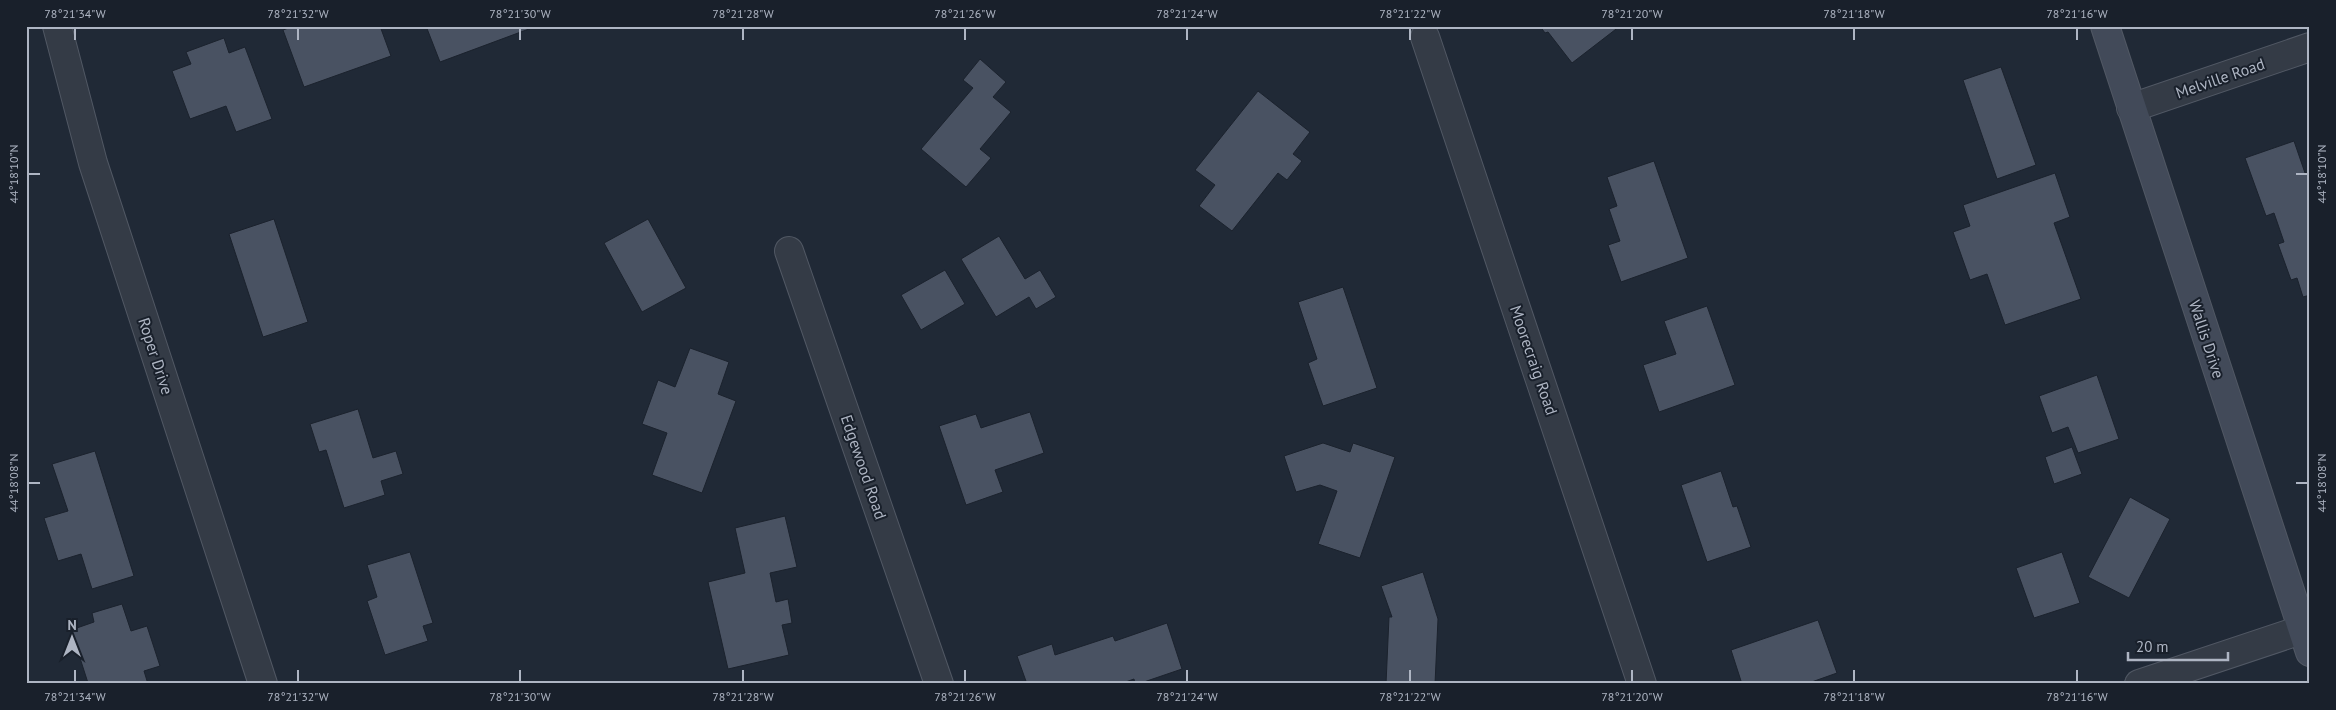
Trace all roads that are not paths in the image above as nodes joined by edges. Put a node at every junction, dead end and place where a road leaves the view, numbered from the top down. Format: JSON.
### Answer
{"nodes":[{"id":1,"x":57,"y":26,"type":"edge"},
{"id":2,"x":2105,"y":26,"type":"edge"},
{"id":3,"x":1425,"y":37,"type":"dead end"},
{"id":4,"x":2310,"y":47,"type":"edge"},
{"id":5,"x":2131,"y":108,"type":"junction"},
{"id":6,"x":789,"y":251,"type":"dead end"},
{"id":7,"x":2307,"y":636,"type":"edge"},
{"id":8,"x":263,"y":684,"type":"edge"},
{"id":9,"x":939,"y":684,"type":"edge"},
{"id":10,"x":1642,"y":684,"type":"edge"},
{"id":11,"x":2139,"y":684,"type":"edge"}],
"edges":[{"from":1,"to":8,"type":"street","name":"Roper Drive"},
{"from":2,"to":5,"type":"street","name":"Wallis Drive"},
{"from":3,"to":10,"type":"street","name":"Moorecraig Road"},
{"from":4,"to":5,"type":"street","name":"Melville Road"},
{"from":5,"to":7,"type":"street","name":"Wallis Drive"},
{"from":6,"to":9,"type":"street","name":"Edgewood Road"},
{"from":7,"to":11,"type":"street"}]}
